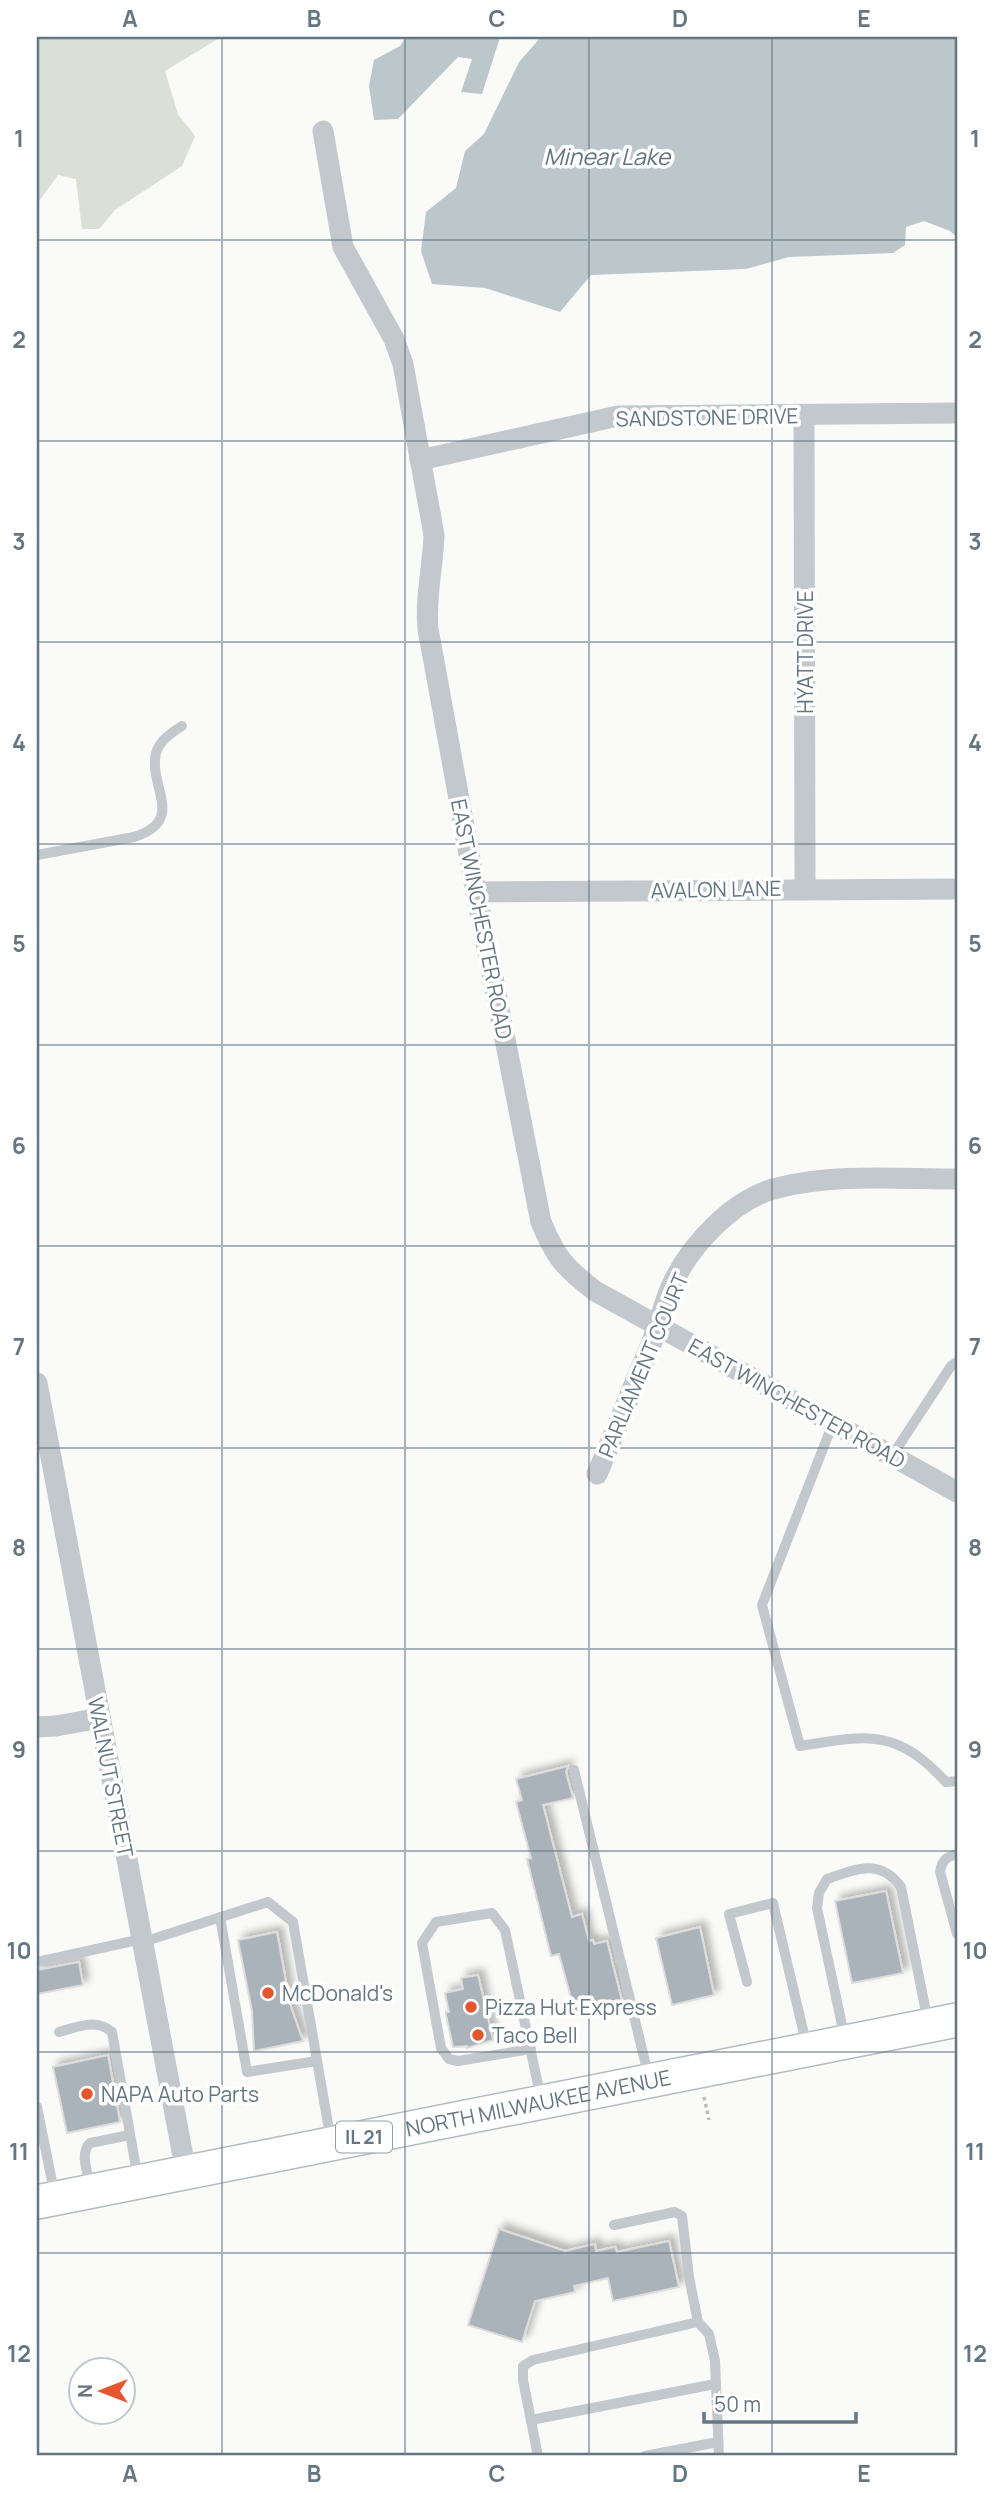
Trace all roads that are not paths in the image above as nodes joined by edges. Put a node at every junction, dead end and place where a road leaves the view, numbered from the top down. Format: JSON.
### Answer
{"nodes":[{"id":1,"x":323,"y":131,"type":"dead end"},
{"id":2,"x":957,"y":414,"type":"edge"},
{"id":3,"x":804,"y":415,"type":"junction"},
{"id":4,"x":420,"y":460,"type":"junction"},
{"id":5,"x":182,"y":726,"type":"dead end"},
{"id":6,"x":37,"y":855,"type":"edge"},
{"id":7,"x":805,"y":889,"type":"junction"},
{"id":8,"x":957,"y":889,"type":"edge"},
{"id":9,"x":476,"y":892,"type":"junction"},
{"id":10,"x":957,"y":1179,"type":"edge"},
{"id":11,"x":659,"y":1326,"type":"junction"},
{"id":12,"x":957,"y":1362,"type":"edge"},
{"id":13,"x":37,"y":1383,"type":"edge"},
{"id":14,"x":833,"y":1423,"type":"junction"},
{"id":15,"x":892,"y":1456,"type":"junction"},
{"id":16,"x":597,"y":1474,"type":"dead end"},
{"id":17,"x":957,"y":1492,"type":"edge"},
{"id":18,"x":100,"y":1718,"type":"junction"},
{"id":19,"x":37,"y":1727,"type":"edge"},
{"id":20,"x":574,"y":1770,"type":"dead end"},
{"id":21,"x":957,"y":1781,"type":"edge"},
{"id":22,"x":957,"y":1854,"type":"edge"},
{"id":23,"x":220,"y":1917,"type":"junction"},
{"id":24,"x":957,"y":1934,"type":"edge"},
{"id":25,"x":142,"y":1940,"type":"junction"},
{"id":26,"x":37,"y":1962,"type":"edge"},
{"id":27,"x":747,"y":1982,"type":"dead end"},
{"id":28,"x":943,"y":2023,"type":"edge"},
{"id":29,"x":59,"y":2032,"type":"dead end"},
{"id":30,"x":845,"y":2042,"type":"junction"},
{"id":31,"x":531,"y":2049,"type":"junction"},
{"id":32,"x":807,"y":2050,"type":"junction"},
{"id":33,"x":317,"y":2061,"type":"junction"},
{"id":34,"x":649,"y":2081,"type":"junction"},
{"id":35,"x":542,"y":2102,"type":"junction"},
{"id":36,"x":37,"y":2107,"type":"edge"},
{"id":37,"x":130,"y":2134,"type":"junction"},
{"id":38,"x":331,"y":2143,"type":"junction"},
{"id":39,"x":186,"y":2172,"type":"junction"},
{"id":40,"x":139,"y":2181,"type":"junction"},
{"id":41,"x":92,"y":2191,"type":"junction"},
{"id":42,"x":46,"y":2200,"type":"edge"},
{"id":43,"x":614,"y":2225,"type":"dead end"},
{"id":44,"x":698,"y":2322,"type":"junction"},
{"id":45,"x":715,"y":2384,"type":"junction"},
{"id":46,"x":531,"y":2420,"type":"junction"},
{"id":47,"x":718,"y":2442,"type":"junction"},
{"id":48,"x":538,"y":2456,"type":"edge"},
{"id":49,"x":645,"y":2456,"type":"edge"},
{"id":50,"x":719,"y":2456,"type":"edge"}],
"edges":[{"from":1,"to":4,"type":"street","name":"EAST WINCHESTER ROAD"},
{"from":2,"to":3,"type":"street","name":"SANDSTONE DRIVE"},
{"from":3,"to":4,"type":"street","name":"SANDSTONE DRIVE"},
{"from":3,"to":7,"type":"street","name":"HYATT DRIVE"},
{"from":4,"to":9,"type":"street","name":"EAST WINCHESTER ROAD"},
{"from":5,"to":6,"type":"lane"},
{"from":7,"to":8,"type":"street","name":"AVALON LANE"},
{"from":7,"to":9,"type":"street","name":"AVALON LANE"},
{"from":9,"to":11,"type":"street","name":"EAST WINCHESTER ROAD"},
{"from":10,"to":11,"type":"street","name":"PARLIAMENT COURT"},
{"from":11,"to":14,"type":"street","name":"EAST WINCHESTER ROAD"},
{"from":11,"to":16,"type":"street","name":"PARLIAMENT COURT"},
{"from":12,"to":15,"type":"lane"},
{"from":13,"to":18,"type":"street","name":"WALNUT STREET"},
{"from":14,"to":15,"type":"street","name":"EAST WINCHESTER ROAD"},
{"from":14,"to":21,"type":"lane"},
{"from":15,"to":17,"type":"street","name":"EAST WINCHESTER ROAD"},
{"from":18,"to":19,"type":"street"},
{"from":18,"to":25,"type":"street","name":"WALNUT STREET"},
{"from":20,"to":34,"type":"lane"},
{"from":22,"to":24,"type":"lane"},
{"from":23,"to":25,"type":"lane"},
{"from":23,"to":33,"type":"lane"},
{"from":23,"to":33,"type":"lane"},
{"from":25,"to":26,"type":"lane"},
{"from":25,"to":39,"type":"street","name":"WALNUT STREET"},
{"from":27,"to":32,"type":"lane"},
{"from":28,"to":30,"type":"main road","name":"NORTH MILWAUKEE AVENUE","number":"IL 21"},
{"from":28,"to":30,"type":"lane"},
{"from":29,"to":37,"type":"lane"},
{"from":30,"to":32,"type":"main road","name":"NORTH MILWAUKEE AVENUE","number":"IL 21"},
{"from":31,"to":31,"type":"lane"},
{"from":31,"to":35,"type":"lane"},
{"from":32,"to":34,"type":"main road","name":"NORTH MILWAUKEE AVENUE","number":"IL 21"},
{"from":33,"to":38,"type":"lane"},
{"from":34,"to":35,"type":"main road","name":"NORTH MILWAUKEE AVENUE","number":"IL 21"},
{"from":35,"to":38,"type":"main road","name":"NORTH MILWAUKEE AVENUE","number":"IL 21"},
{"from":36,"to":42,"type":"lane"},
{"from":37,"to":40,"type":"lane"},
{"from":37,"to":41,"type":"lane"},
{"from":38,"to":39,"type":"main road","name":"NORTH MILWAUKEE AVENUE","number":"IL 21"},
{"from":39,"to":40,"type":"main road","name":"NORTH MILWAUKEE AVENUE","number":"IL 21"},
{"from":40,"to":41,"type":"main road","name":"NORTH MILWAUKEE AVENUE","number":"IL 21"},
{"from":41,"to":42,"type":"main road","name":"NORTH MILWAUKEE AVENUE","number":"IL 21"},
{"from":43,"to":44,"type":"lane"},
{"from":44,"to":45,"type":"lane"},
{"from":44,"to":46,"type":"lane"},
{"from":45,"to":46,"type":"lane"},
{"from":45,"to":47,"type":"lane"},
{"from":46,"to":48,"type":"lane"},
{"from":47,"to":49,"type":"lane"},
{"from":47,"to":50,"type":"lane"}]}
